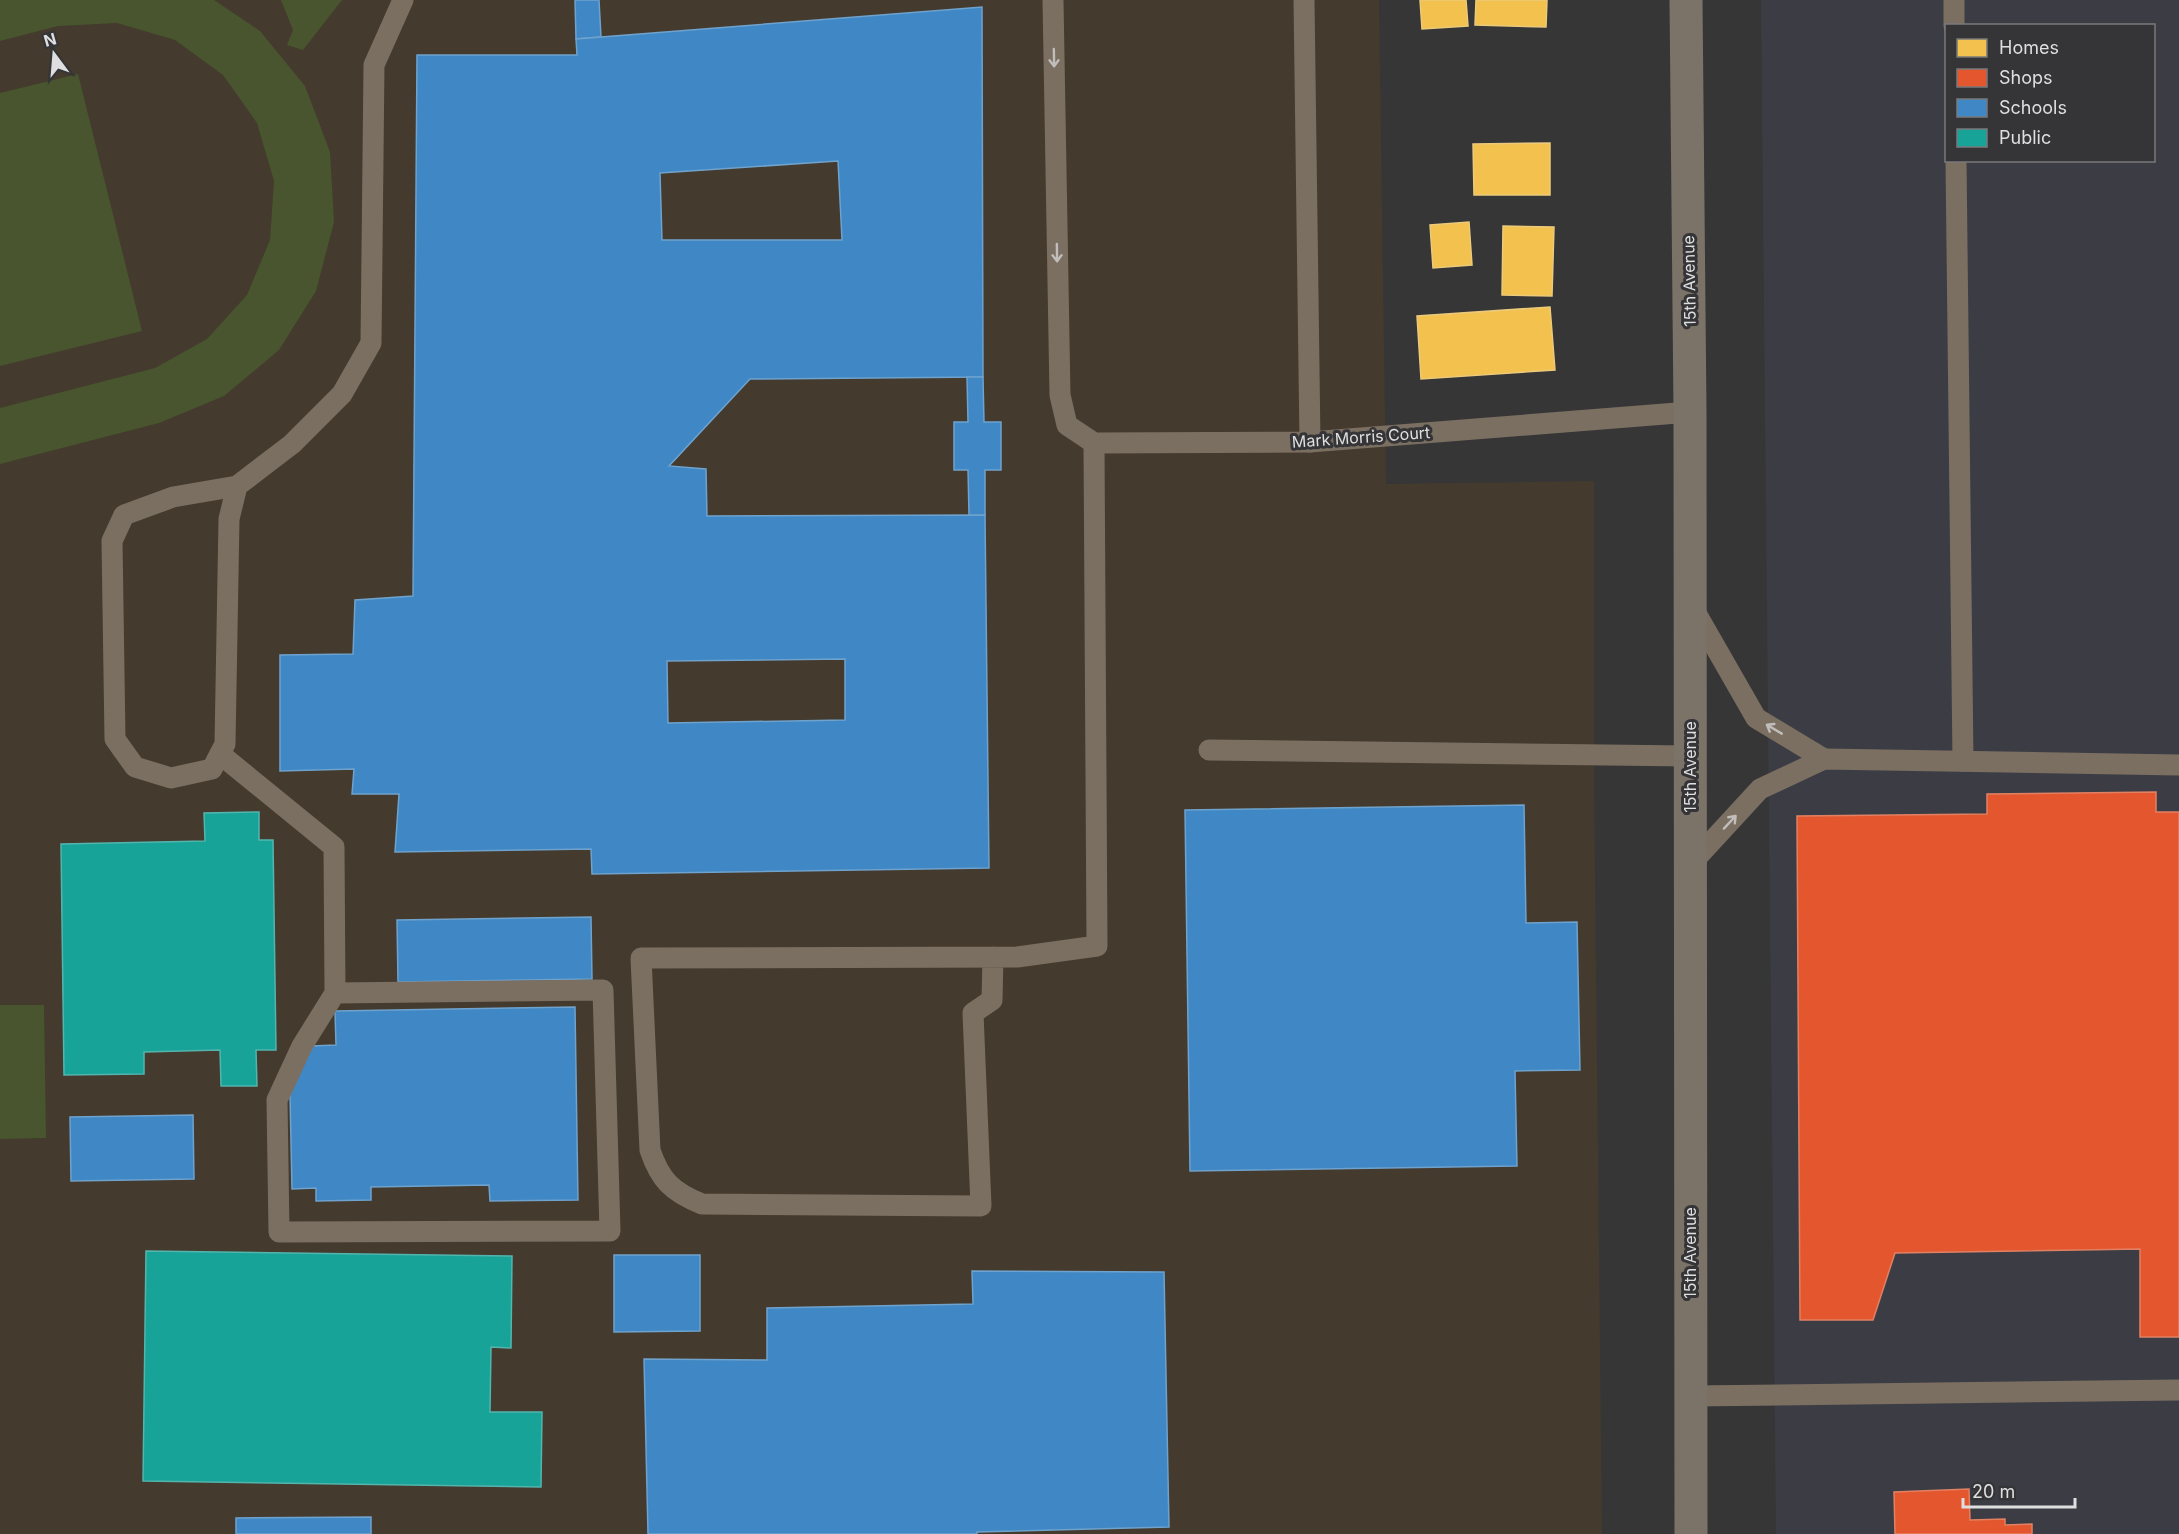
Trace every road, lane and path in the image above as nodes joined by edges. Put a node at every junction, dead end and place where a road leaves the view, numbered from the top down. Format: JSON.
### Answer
{"nodes":[{"id":1,"x":403,"y":0,"type":"edge"},
{"id":2,"x":1053,"y":0,"type":"edge"},
{"id":3,"x":1304,"y":0,"type":"edge"},
{"id":4,"x":1686,"y":0,"type":"edge"},
{"id":5,"x":1954,"y":0,"type":"edge"},
{"id":6,"x":1954,"y":24,"type":"edge"},
{"id":7,"x":1956,"y":162,"type":"edge"},
{"id":8,"x":1690,"y":412,"type":"junction"},
{"id":9,"x":1310,"y":442,"type":"junction"},
{"id":10,"x":1094,"y":443,"type":"junction"},
{"id":11,"x":237,"y":486,"type":"junction"},
{"id":12,"x":1691,"y":604,"type":"junction"},
{"id":13,"x":1209,"y":750,"type":"dead end"},
{"id":14,"x":220,"y":754,"type":"junction"},
{"id":15,"x":1689,"y":756,"type":"junction"},
{"id":16,"x":1824,"y":759,"type":"junction"},
{"id":17,"x":1963,"y":761,"type":"junction"},
{"id":18,"x":2179,"y":765,"type":"edge"},
{"id":19,"x":1690,"y":865,"type":"junction"},
{"id":20,"x":993,"y":957,"type":"junction"},
{"id":21,"x":335,"y":993,"type":"junction"},
{"id":22,"x":2179,"y":1390,"type":"edge"},
{"id":23,"x":1691,"y":1396,"type":"junction"},
{"id":24,"x":1691,"y":1534,"type":"edge"}],
"edges":[{"from":1,"to":11,"type":"lane"},
{"from":2,"to":10,"type":"lane","one_way":true},
{"from":3,"to":9,"type":"lane"},
{"from":4,"to":8,"type":"main road","name":"15th Avenue"},
{"from":5,"to":6,"type":"lane"},
{"from":7,"to":17,"type":"lane"},
{"from":8,"to":9,"type":"lane","name":"Mark Morris Court"},
{"from":8,"to":12,"type":"main road","name":"15th Avenue"},
{"from":9,"to":10,"type":"lane","name":"Mark Morris Court"},
{"from":10,"to":20,"type":"lane"},
{"from":11,"to":14,"type":"lane"},
{"from":11,"to":14,"type":"lane"},
{"from":12,"to":15,"type":"main road","name":"15th Avenue"},
{"from":16,"to":12,"type":"lane","one_way":true},
{"from":13,"to":15,"type":"lane"},
{"from":14,"to":21,"type":"lane"},
{"from":15,"to":19,"type":"main road","name":"15th Avenue"},
{"from":16,"to":17,"type":"lane"},
{"from":19,"to":16,"type":"lane","one_way":true},
{"from":17,"to":18,"type":"lane"},
{"from":19,"to":23,"type":"main road","name":"15th Avenue"},
{"from":20,"to":20,"type":"lane"},
{"from":21,"to":21,"type":"lane"},
{"from":22,"to":23,"type":"lane"},
{"from":23,"to":24,"type":"main road","name":"15th Avenue"}]}
